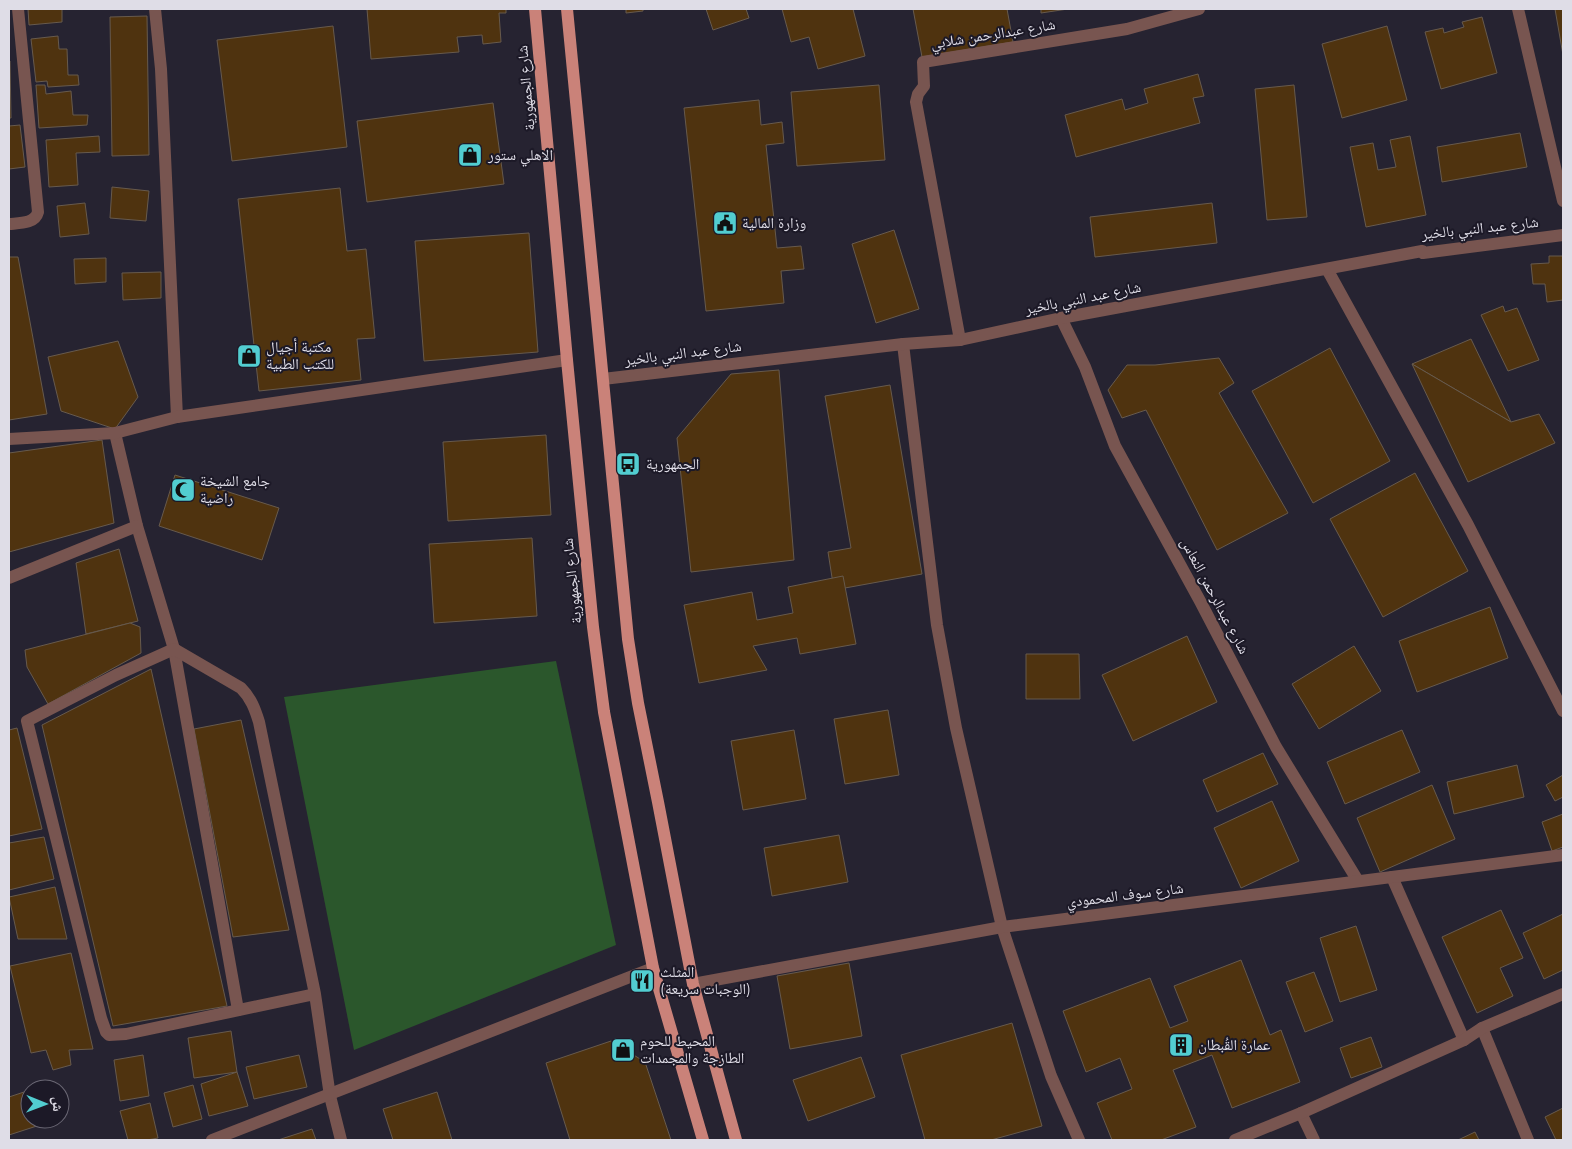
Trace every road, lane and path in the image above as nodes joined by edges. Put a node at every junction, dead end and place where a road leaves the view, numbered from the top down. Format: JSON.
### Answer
{"nodes":[{"id":1,"x":18,"y":9,"type":"edge"},
{"id":2,"x":154,"y":9,"type":"edge"},
{"id":3,"x":536,"y":9,"type":"edge"},
{"id":4,"x":567,"y":9,"type":"edge"},
{"id":5,"x":1200,"y":9,"type":"edge"},
{"id":6,"x":1518,"y":9,"type":"edge"},
{"id":7,"x":1563,"y":201,"type":"edge"},
{"id":8,"x":9,"y":224,"type":"edge"},
{"id":9,"x":1563,"y":235,"type":"edge"},
{"id":10,"x":1327,"y":270,"type":"junction"},
{"id":11,"x":1060,"y":318,"type":"junction"},
{"id":12,"x":960,"y":340,"type":"junction"},
{"id":13,"x":903,"y":344,"type":"junction"},
{"id":14,"x":567,"y":360,"type":"junction"},
{"id":15,"x":603,"y":379,"type":"junction"},
{"id":16,"x":177,"y":417,"type":"junction"},
{"id":17,"x":115,"y":433,"type":"junction"},
{"id":18,"x":9,"y":439,"type":"edge"},
{"id":19,"x":137,"y":526,"type":"junction"},
{"id":20,"x":9,"y":578,"type":"edge"},
{"id":21,"x":174,"y":649,"type":"junction"},
{"id":22,"x":1563,"y":711,"type":"edge"},
{"id":23,"x":1563,"y":855,"type":"edge"},
{"id":24,"x":1392,"y":877,"type":"junction"},
{"id":25,"x":1358,"y":881,"type":"junction"},
{"id":26,"x":1002,"y":927,"type":"junction"},
{"id":27,"x":653,"y":968,"type":"junction"},
{"id":28,"x":693,"y":984,"type":"junction"},
{"id":29,"x":315,"y":994,"type":"junction"},
{"id":30,"x":1563,"y":994,"type":"edge"},
{"id":31,"x":238,"y":1010,"type":"junction"},
{"id":32,"x":1482,"y":1028,"type":"junction"},
{"id":33,"x":1464,"y":1040,"type":"junction"},
{"id":34,"x":330,"y":1096,"type":"junction"},
{"id":35,"x":1301,"y":1113,"type":"junction"},
{"id":36,"x":212,"y":1140,"type":"edge"},
{"id":37,"x":341,"y":1140,"type":"edge"},
{"id":38,"x":703,"y":1140,"type":"edge"},
{"id":39,"x":736,"y":1140,"type":"edge"},
{"id":40,"x":1079,"y":1140,"type":"edge"},
{"id":41,"x":1234,"y":1140,"type":"edge"},
{"id":42,"x":1314,"y":1140,"type":"edge"},
{"id":43,"x":1528,"y":1140,"type":"edge"}],
"edges":[{"from":1,"to":8,"type":"street"},
{"from":2,"to":16,"type":"street"},
{"from":3,"to":14,"type":"main road","name":"شارع الجمهورية"},
{"from":4,"to":15,"type":"main road"},
{"from":5,"to":12,"type":"street","name":"شارع عبدالرحمن شلابي"},
{"from":6,"to":7,"type":"street"},
{"from":9,"to":10,"type":"street","name":"شارع عبد النبي بالخير"},
{"from":10,"to":11,"type":"street","name":"شارع عبد النبي بالخير"},
{"from":10,"to":22,"type":"street"},
{"from":11,"to":12,"type":"street","name":"شارع عبد النبي بالخير"},
{"from":11,"to":25,"type":"street","name":"شارع عبدالرحمن النعاس"},
{"from":12,"to":13,"type":"street","name":"شارع عبد النبي بالخير"},
{"from":13,"to":15,"type":"street","name":"شارع عبد النبي بالخير"},
{"from":13,"to":26,"type":"street"},
{"from":14,"to":16,"type":"street"},
{"from":14,"to":27,"type":"main road","name":"شارع الجمهورية"},
{"from":15,"to":28,"type":"main road"},
{"from":16,"to":17,"type":"street"},
{"from":17,"to":18,"type":"street"},
{"from":17,"to":19,"type":"street"},
{"from":19,"to":20,"type":"street"},
{"from":19,"to":21,"type":"street"},
{"from":21,"to":29,"type":"street"},
{"from":21,"to":31,"type":"street"},
{"from":21,"to":31,"type":"street"},
{"from":23,"to":24,"type":"street","name":"شارع سوف المحمودي"},
{"from":24,"to":25,"type":"street","name":"شارع سوف المحمودي"},
{"from":24,"to":33,"type":"street"},
{"from":25,"to":26,"type":"street","name":"شارع سوف المحمودي"},
{"from":26,"to":28,"type":"street","name":"شارع سوف المحمودي"},
{"from":26,"to":40,"type":"street"},
{"from":27,"to":34,"type":"street"},
{"from":27,"to":38,"type":"main road","name":"شارع الجمهورية"},
{"from":28,"to":39,"type":"main road"},
{"from":29,"to":31,"type":"street"},
{"from":29,"to":34,"type":"street"},
{"from":30,"to":32,"type":"street"},
{"from":32,"to":33,"type":"street"},
{"from":32,"to":43,"type":"street"},
{"from":33,"to":35,"type":"street"},
{"from":34,"to":36,"type":"street"},
{"from":34,"to":37,"type":"street"},
{"from":35,"to":41,"type":"street"},
{"from":35,"to":42,"type":"street"}]}
